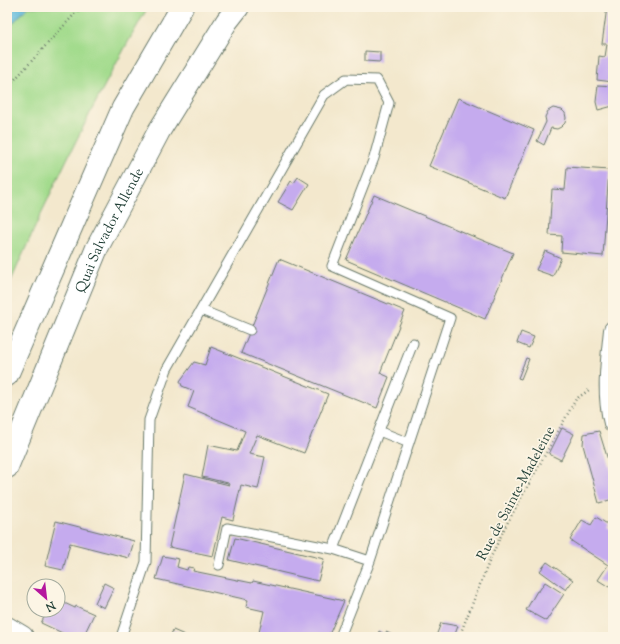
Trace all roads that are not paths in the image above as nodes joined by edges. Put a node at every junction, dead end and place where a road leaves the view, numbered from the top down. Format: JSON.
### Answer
{"nodes":[{"id":1,"x":182,"y":7,"type":"edge"},
{"id":2,"x":238,"y":7,"type":"edge"},
{"id":3,"x":201,"y":310,"type":"junction"},
{"id":4,"x":250,"y":330,"type":"dead end"},
{"id":5,"x":613,"y":330,"type":"edge"},
{"id":6,"x":413,"y":343,"type":"dead end"},
{"id":7,"x":7,"y":374,"type":"edge"},
{"id":8,"x":386,"y":386,"type":"dead end"},
{"id":9,"x":395,"y":390,"type":"junction"},
{"id":10,"x":613,"y":423,"type":"edge"},
{"id":11,"x":379,"y":432,"type":"junction"},
{"id":12,"x":409,"y":443,"type":"junction"},
{"id":13,"x":7,"y":467,"type":"edge"},
{"id":14,"x":333,"y":549,"type":"junction"},
{"id":15,"x":370,"y":561,"type":"junction"},
{"id":16,"x":219,"y":566,"type":"dead end"},
{"id":17,"x":7,"y":628,"type":"edge"},
{"id":18,"x":22,"y":637,"type":"edge"},
{"id":19,"x":121,"y":637,"type":"edge"},
{"id":20,"x":340,"y":637,"type":"edge"}],
"edges":[{"from":1,"to":7,"type":"main road"},
{"from":2,"to":13,"type":"main road","name":"Quai Salvador Allende"},
{"from":3,"to":4,"type":"lane"},
{"from":3,"to":12,"type":"lane"},
{"from":3,"to":19,"type":"lane"},
{"from":5,"to":10,"type":"street"},
{"from":6,"to":9,"type":"lane"},
{"from":8,"to":9,"type":"lane"},
{"from":9,"to":11,"type":"lane"},
{"from":11,"to":12,"type":"lane"},
{"from":11,"to":14,"type":"lane"},
{"from":12,"to":15,"type":"lane"},
{"from":14,"to":15,"type":"lane"},
{"from":14,"to":16,"type":"lane"},
{"from":15,"to":20,"type":"lane"},
{"from":17,"to":18,"type":"main road"}]}
